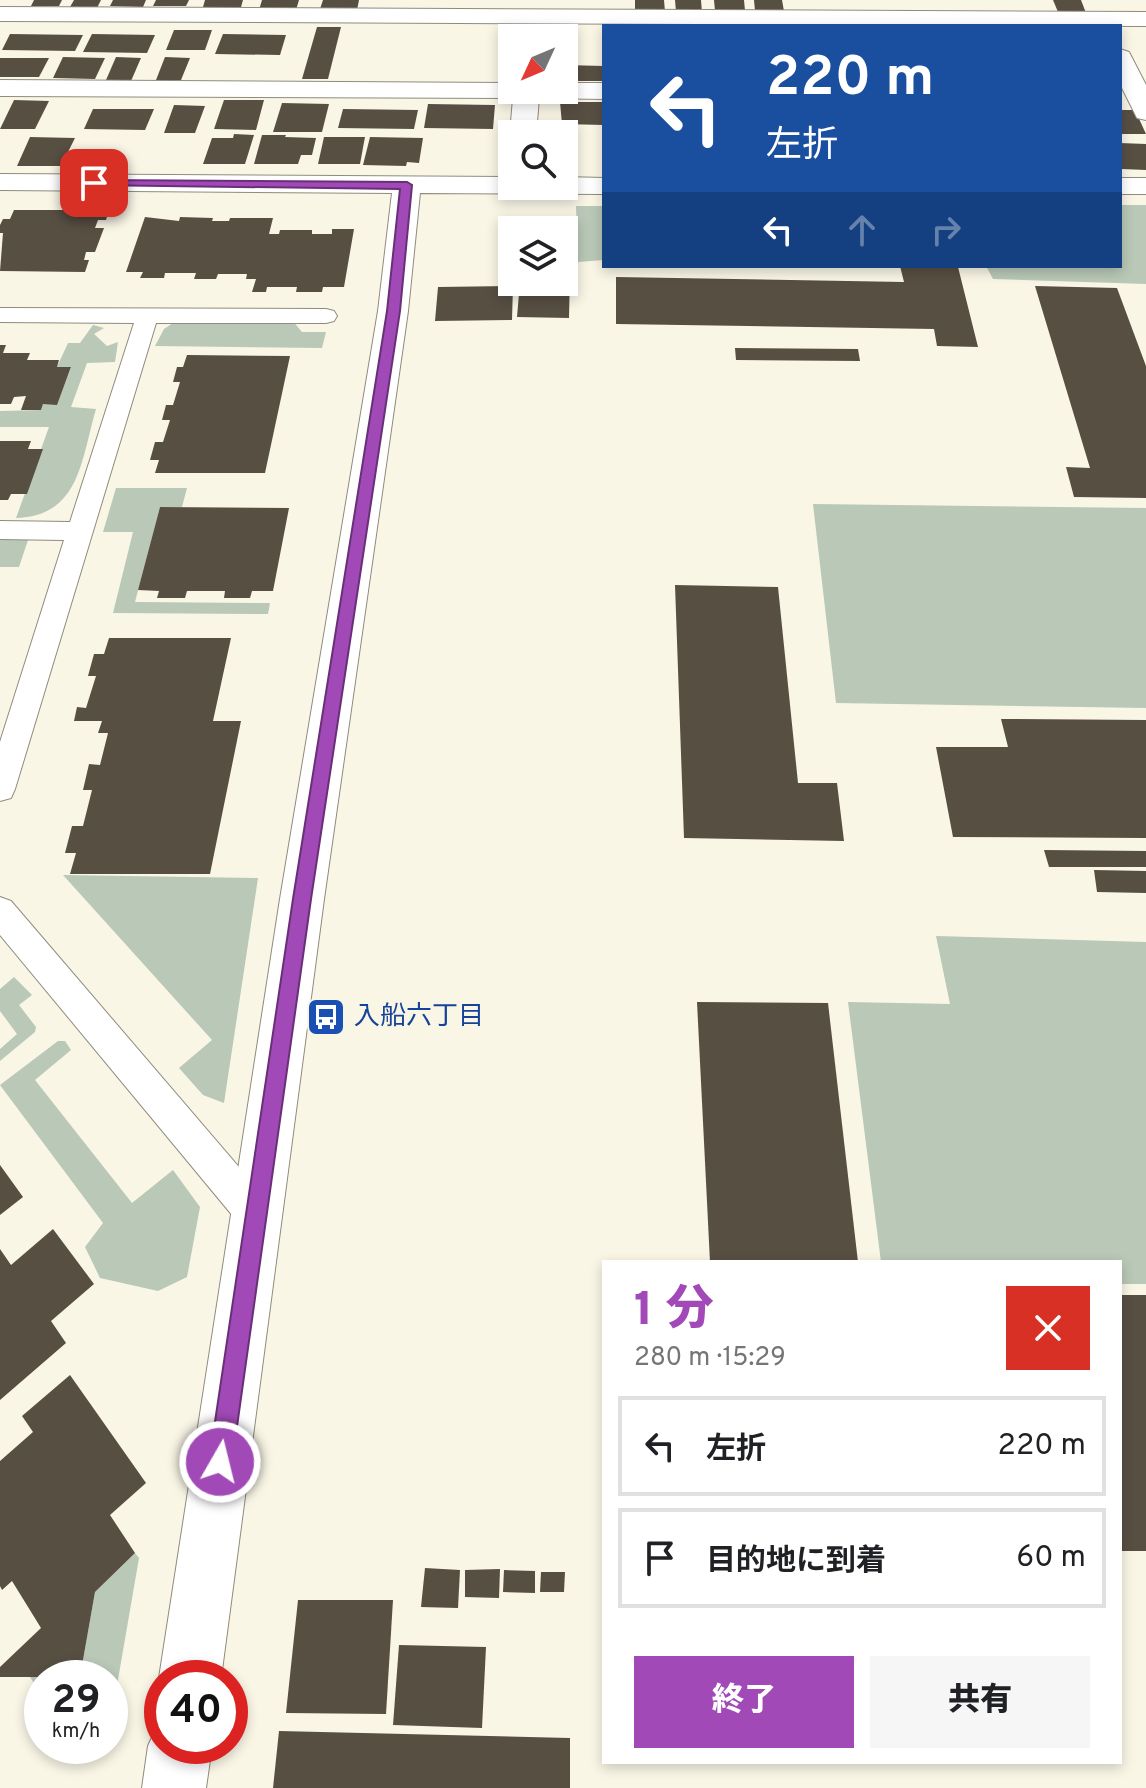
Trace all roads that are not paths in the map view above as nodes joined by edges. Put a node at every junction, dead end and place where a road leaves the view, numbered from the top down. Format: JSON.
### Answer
{"nodes":[{"id":1,"x":0,"y":14,"type":"edge"},
{"id":2,"x":1100,"y":15,"type":"edge"},
{"id":3,"x":530,"y":18,"type":"edge"},
{"id":4,"x":1146,"y":19,"type":"edge"},
{"id":5,"x":1122,"y":62,"type":"edge"},
{"id":6,"x":0,"y":88,"type":"edge"},
{"id":7,"x":498,"y":90,"type":"edge"},
{"id":8,"x":578,"y":91,"type":"edge"},
{"id":9,"x":602,"y":91,"type":"edge"},
{"id":10,"x":1137,"y":98,"type":"edge"},
{"id":11,"x":0,"y":182,"type":"edge"},
{"id":12,"x":407,"y":185,"type":"junction"},
{"id":13,"x":498,"y":186,"type":"edge"},
{"id":14,"x":578,"y":186,"type":"edge"},
{"id":15,"x":602,"y":186,"type":"edge"},
{"id":16,"x":1122,"y":186,"type":"edge"},
{"id":17,"x":1146,"y":186,"type":"edge"},
{"id":18,"x":0,"y":315,"type":"edge"},
{"id":19,"x":147,"y":316,"type":"junction"},
{"id":20,"x":326,"y":316,"type":"dead end"},
{"id":21,"x":0,"y":530,"type":"edge"},
{"id":22,"x":78,"y":531,"type":"junction"},
{"id":23,"x":0,"y":789,"type":"edge"},
{"id":24,"x":0,"y":911,"type":"edge"},
{"id":25,"x":255,"y":1214,"type":"junction"},
{"id":26,"x":193,"y":1660,"type":"edge"},
{"id":27,"x":177,"y":1764,"type":"edge"},
{"id":28,"x":174,"y":1788,"type":"edge"}],
"edges":[{"from":1,"to":3,"type":"street"},
{"from":2,"to":3,"type":"street"},
{"from":2,"to":4,"type":"street"},
{"from":5,"to":10,"type":"street"},
{"from":6,"to":7,"type":"street"},
{"from":8,"to":9,"type":"street"},
{"from":11,"to":12,"type":"street"},
{"from":12,"to":13,"type":"street"},
{"from":12,"to":25,"type":"street"},
{"from":14,"to":15,"type":"street"},
{"from":16,"to":17,"type":"street"},
{"from":18,"to":19,"type":"lane"},
{"from":19,"to":20,"type":"lane"},
{"from":19,"to":22,"type":"lane"},
{"from":21,"to":22,"type":"lane"},
{"from":22,"to":23,"type":"lane"},
{"from":24,"to":25,"type":"lane"},
{"from":25,"to":26,"type":"street"},
{"from":27,"to":28,"type":"street"}]}
